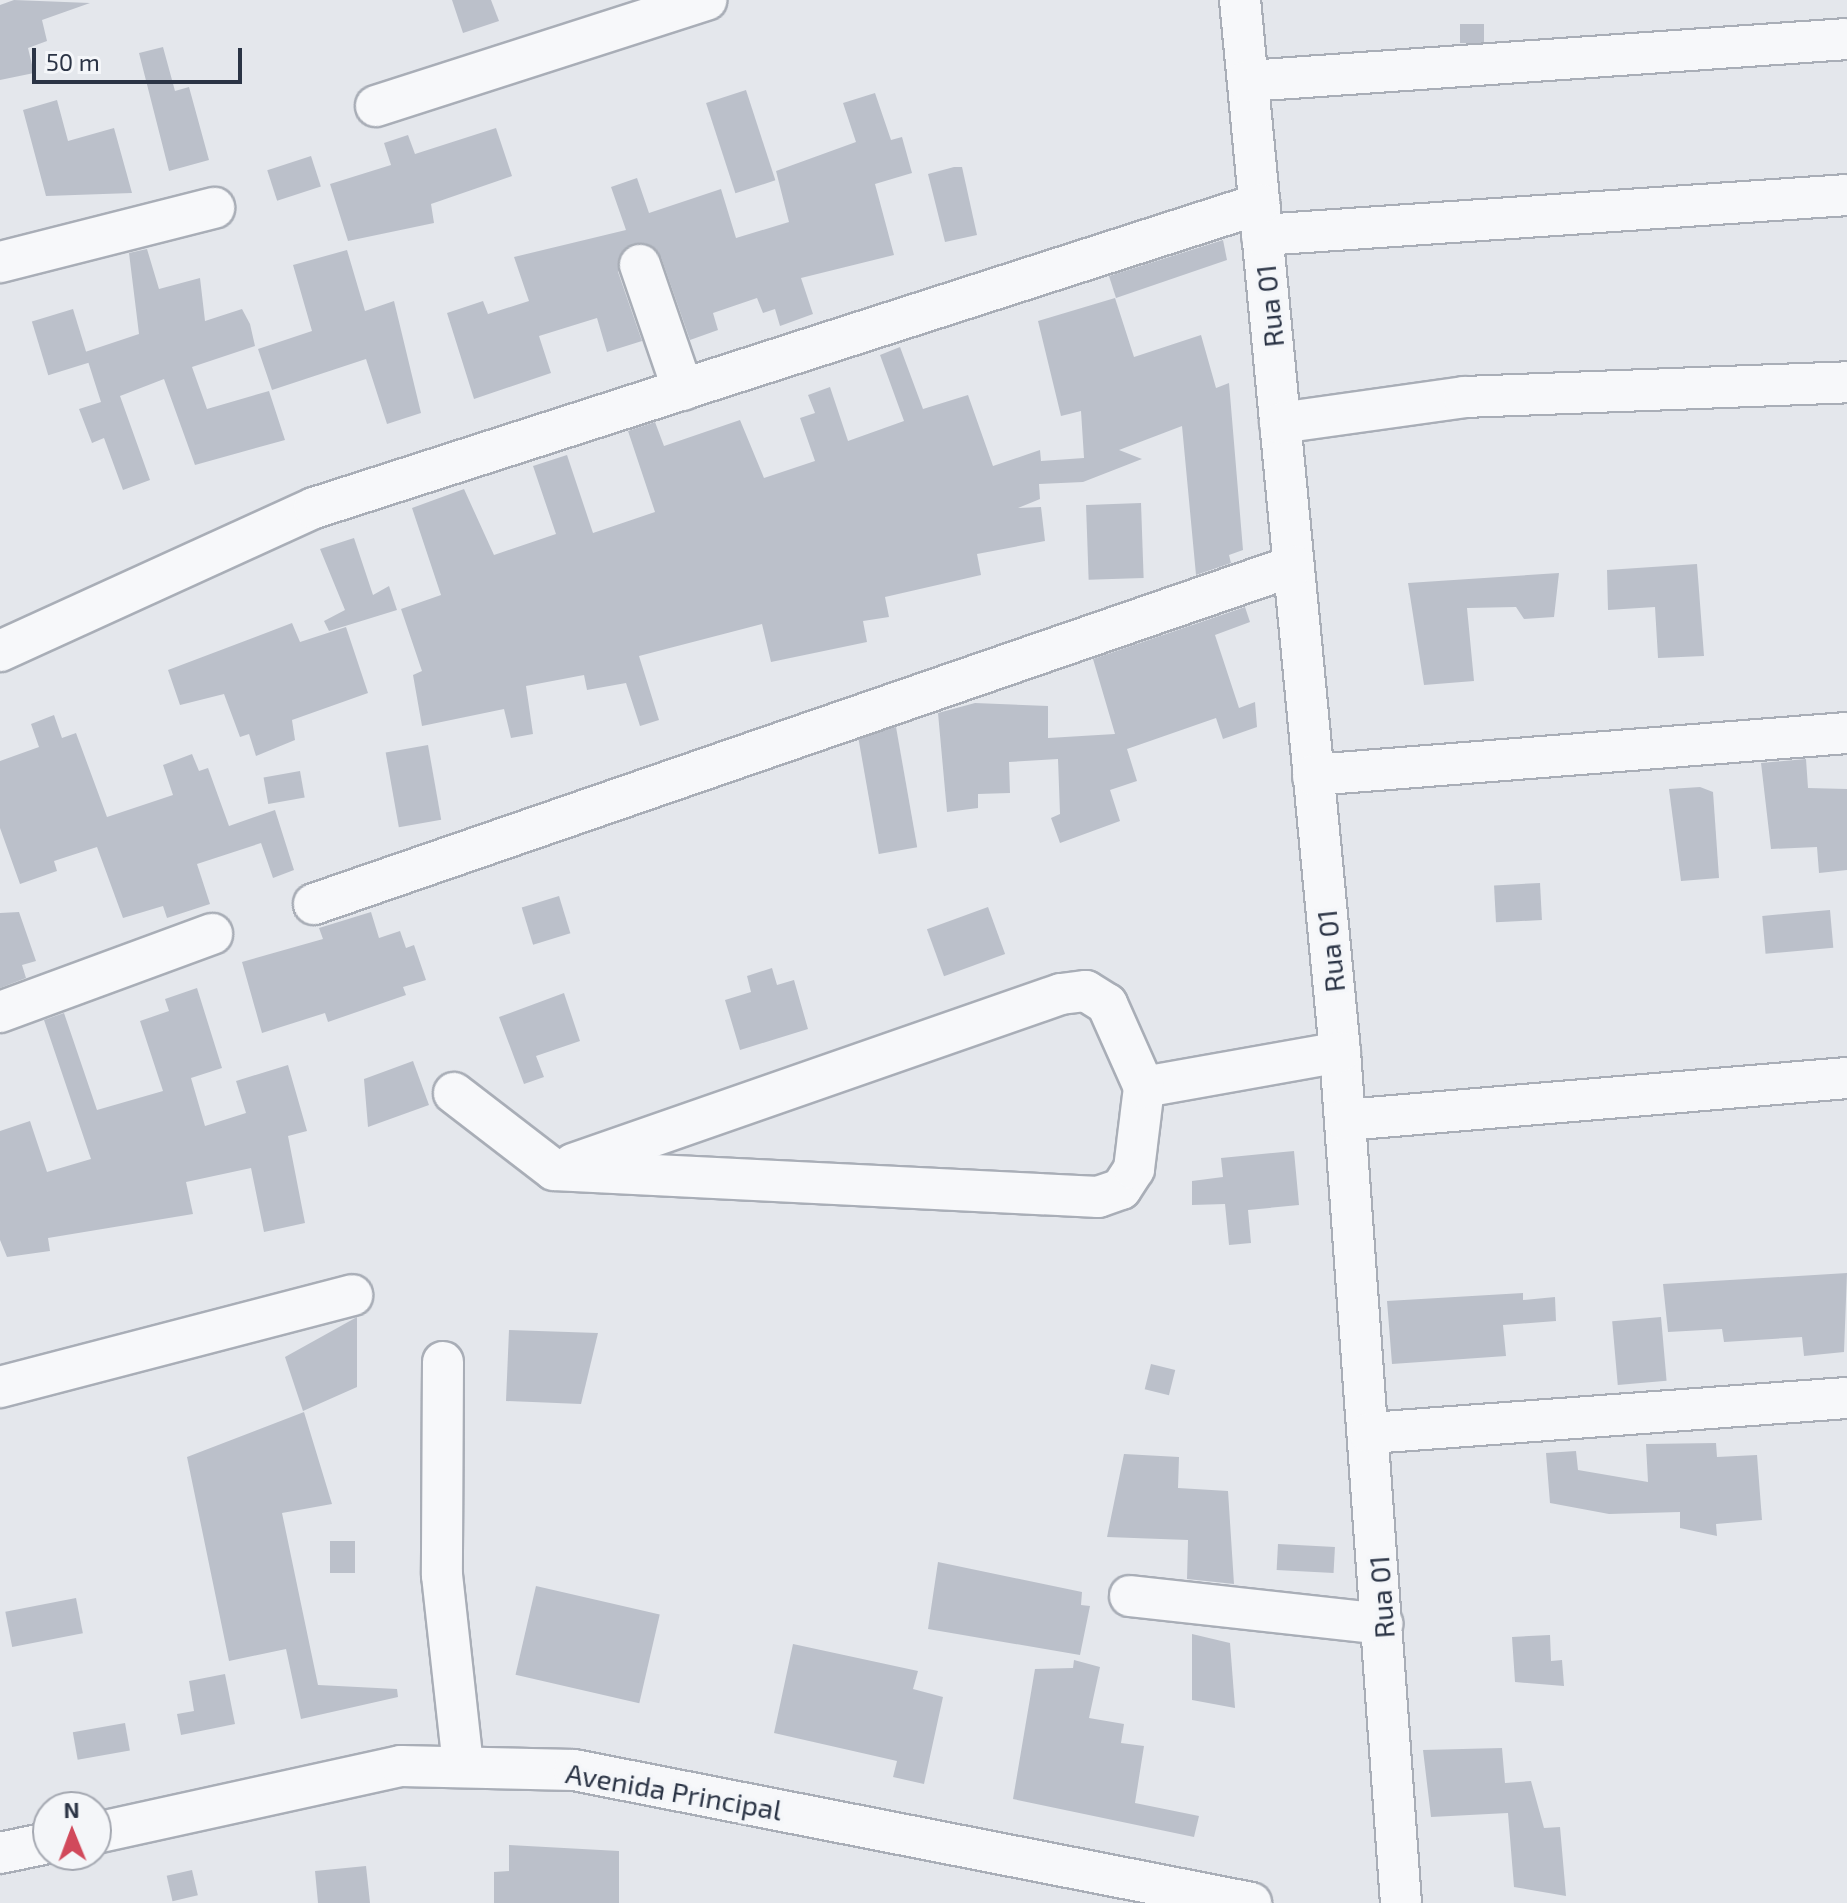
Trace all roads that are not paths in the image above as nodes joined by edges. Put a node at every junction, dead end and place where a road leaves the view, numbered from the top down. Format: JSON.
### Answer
{"nodes":[{"id":1,"x":706,"y":0,"type":"edge"},
{"id":2,"x":1240,"y":0,"type":"edge"},
{"id":3,"x":1847,"y":39,"type":"edge"},
{"id":4,"x":1248,"y":81,"type":"junction"},
{"id":5,"x":376,"y":106,"type":"dead end"},
{"id":6,"x":1847,"y":195,"type":"edge"},
{"id":7,"x":214,"y":208,"type":"dead end"},
{"id":8,"x":1261,"y":220,"type":"junction"},
{"id":9,"x":0,"y":262,"type":"edge"},
{"id":10,"x":640,"y":265,"type":"dead end"},
{"id":11,"x":1847,"y":382,"type":"edge"},
{"id":12,"x":683,"y":390,"type":"junction"},
{"id":13,"x":1280,"y":423,"type":"junction"},
{"id":14,"x":1293,"y":566,"type":"junction"},
{"id":15,"x":0,"y":651,"type":"edge"},
{"id":16,"x":1847,"y":733,"type":"edge"},
{"id":17,"x":1313,"y":775,"type":"junction"},
{"id":18,"x":314,"y":904,"type":"dead end"},
{"id":19,"x":212,"y":934,"type":"dead end"},
{"id":20,"x":0,"y":1012,"type":"edge"},
{"id":21,"x":1340,"y":1052,"type":"junction"},
{"id":22,"x":1847,"y":1078,"type":"edge"},
{"id":23,"x":1144,"y":1087,"type":"junction"},
{"id":24,"x":454,"y":1093,"type":"dead end"},
{"id":25,"x":1345,"y":1120,"type":"junction"},
{"id":26,"x":554,"y":1170,"type":"junction"},
{"id":27,"x":352,"y":1295,"type":"dead end"},
{"id":28,"x":443,"y":1362,"type":"dead end"},
{"id":29,"x":0,"y":1387,"type":"edge"},
{"id":30,"x":1847,"y":1398,"type":"edge"},
{"id":31,"x":1370,"y":1433,"type":"junction"},
{"id":32,"x":1130,"y":1596,"type":"dead end"},
{"id":33,"x":1382,"y":1624,"type":"junction"},
{"id":34,"x":463,"y":1764,"type":"junction"},
{"id":35,"x":112,"y":1829,"type":"edge"},
{"id":36,"x":32,"y":1846,"type":"edge"},
{"id":37,"x":0,"y":1853,"type":"edge"},
{"id":38,"x":1251,"y":1903,"type":"edge"},
{"id":39,"x":1401,"y":1903,"type":"edge"}],
"edges":[{"from":1,"to":5,"type":"street"},
{"from":2,"to":4,"type":"street","name":"Rua 01"},
{"from":3,"to":4,"type":"street"},
{"from":4,"to":8,"type":"street","name":"Rua 01"},
{"from":6,"to":8,"type":"street"},
{"from":7,"to":9,"type":"street"},
{"from":8,"to":12,"type":"street"},
{"from":8,"to":13,"type":"street","name":"Rua 01"},
{"from":10,"to":12,"type":"street"},
{"from":11,"to":13,"type":"street"},
{"from":12,"to":15,"type":"street"},
{"from":13,"to":14,"type":"street","name":"Rua 01"},
{"from":14,"to":17,"type":"street","name":"Rua 01"},
{"from":14,"to":18,"type":"street"},
{"from":16,"to":17,"type":"street"},
{"from":17,"to":21,"type":"street","name":"Rua 01"},
{"from":19,"to":20,"type":"street"},
{"from":21,"to":23,"type":"street"},
{"from":21,"to":25,"type":"street","name":"Rua 01"},
{"from":22,"to":25,"type":"street"},
{"from":23,"to":26,"type":"street"},
{"from":23,"to":26,"type":"street"},
{"from":24,"to":26,"type":"street"},
{"from":25,"to":31,"type":"street","name":"Rua 01"},
{"from":27,"to":29,"type":"street"},
{"from":28,"to":34,"type":"street"},
{"from":30,"to":31,"type":"street"},
{"from":31,"to":33,"type":"street","name":"Rua 01"},
{"from":32,"to":33,"type":"street"},
{"from":33,"to":39,"type":"street","name":"Rua 01"},
{"from":34,"to":35,"type":"street","name":"Avenida Principal"},
{"from":34,"to":38,"type":"street","name":"Avenida Principal"},
{"from":36,"to":37,"type":"street"}]}
